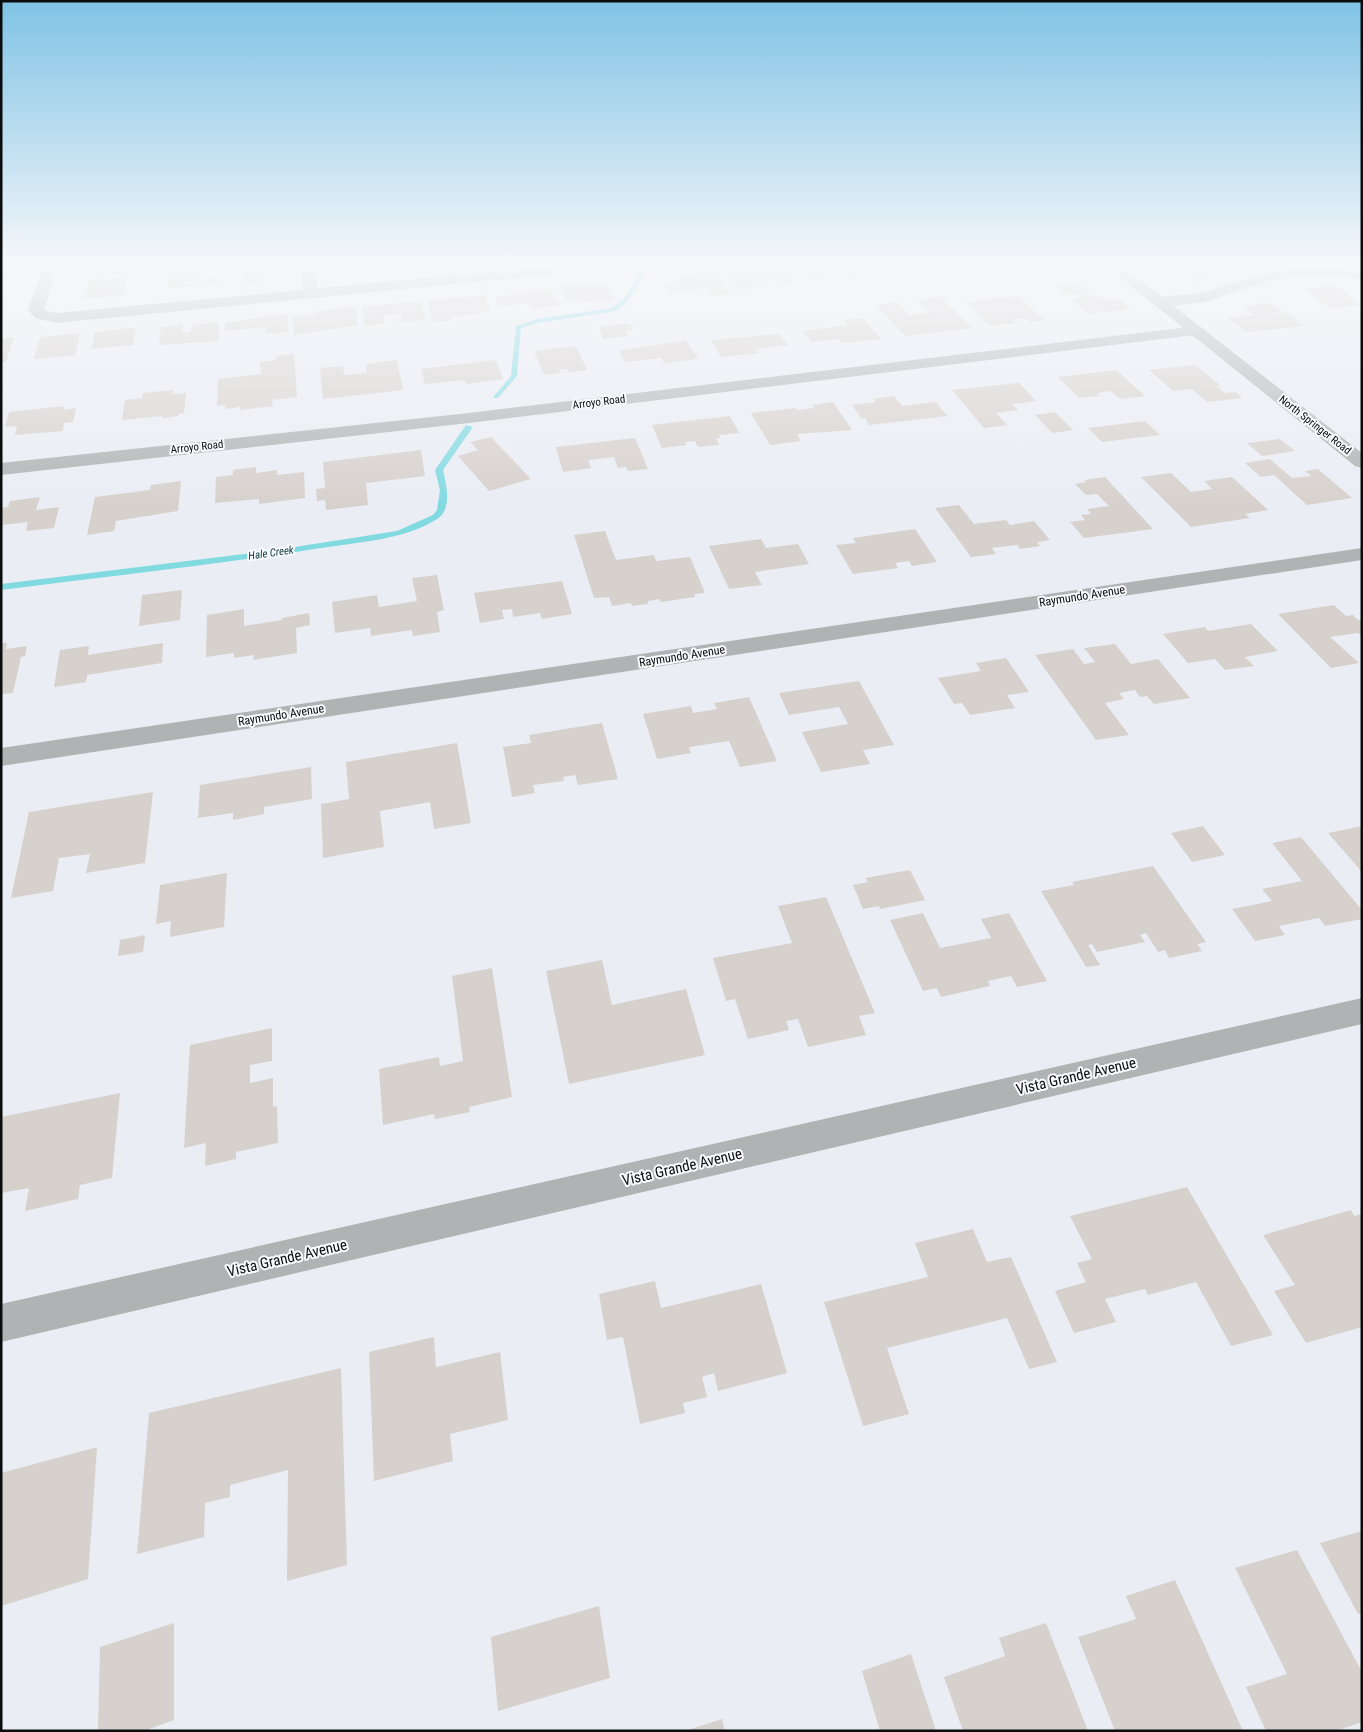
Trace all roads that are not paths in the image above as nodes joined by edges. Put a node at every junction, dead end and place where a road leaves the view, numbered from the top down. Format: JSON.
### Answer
{"nodes":[{"id":1,"x":1073,"y":346,"type":"edge"},
{"id":2,"x":1216,"y":346,"type":"edge"},
{"id":3,"x":1362,"y":462,"type":"edge"},
{"id":4,"x":1,"y":469,"type":"edge"},
{"id":5,"x":1362,"y":554,"type":"edge"},
{"id":6,"x":1,"y":757,"type":"edge"},
{"id":7,"x":1362,"y":1011,"type":"edge"},
{"id":8,"x":1,"y":1323,"type":"edge"}],
"edges":[{"from":1,"to":4,"type":"street","name":"Arroyo Road"},
{"from":2,"to":3,"type":"street","name":"North Springer Road"},
{"from":5,"to":6,"type":"street","name":"Raymundo Avenue"},
{"from":7,"to":8,"type":"street","name":"Vista Grande Avenue"}]}
